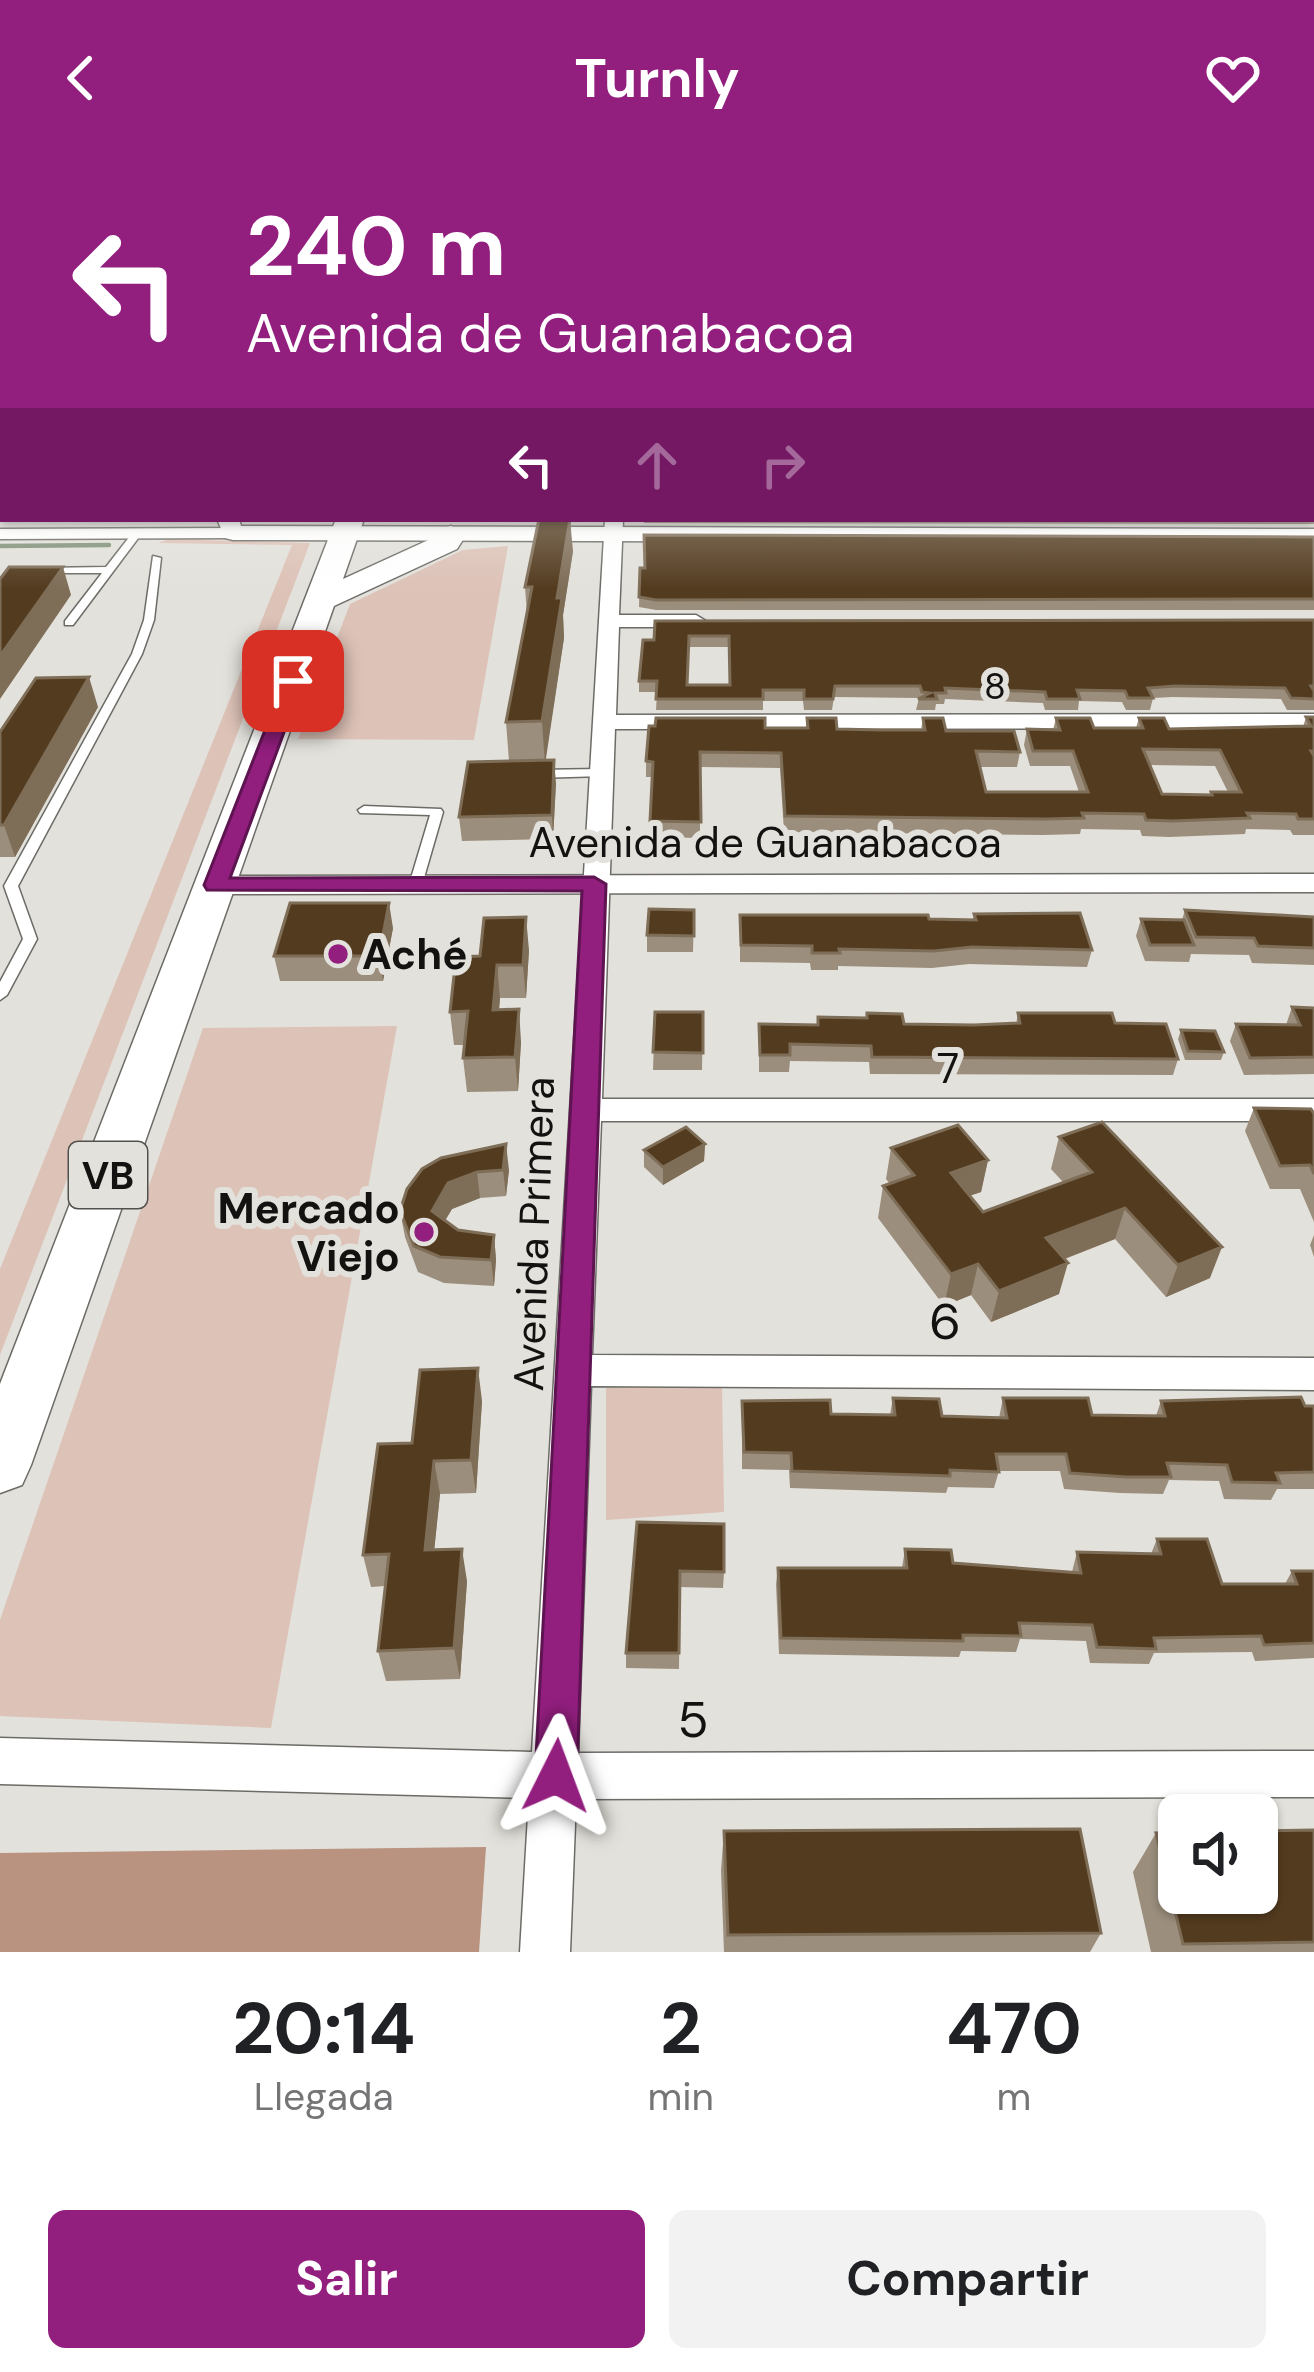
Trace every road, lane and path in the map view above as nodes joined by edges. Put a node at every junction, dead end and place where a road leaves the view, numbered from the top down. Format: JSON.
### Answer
{"nodes":[{"id":1,"x":225,"y":524,"type":"edge"},
{"id":2,"x":96,"y":526,"type":"edge"},
{"id":3,"x":348,"y":527,"type":"edge"},
{"id":4,"x":452,"y":527,"type":"edge"},
{"id":5,"x":613,"y":527,"type":"edge"},
{"id":6,"x":146,"y":533,"type":"junction"},
{"id":7,"x":0,"y":534,"type":"edge"},
{"id":8,"x":485,"y":535,"type":"joint"},
{"id":9,"x":1314,"y":536,"type":"edge"},
{"id":10,"x":156,"y":558,"type":"dead end"},
{"id":11,"x":108,"y":570,"type":"junction"},
{"id":12,"x":34,"y":571,"type":"edge"},
{"id":13,"x":324,"y":599,"type":"junction"},
{"id":14,"x":607,"y":621,"type":"junction"},
{"id":15,"x":724,"y":621,"type":"edge"},
{"id":16,"x":69,"y":623,"type":"dead end"},
{"id":17,"x":1314,"y":721,"type":"edge"},
{"id":18,"x":604,"y":722,"type":"junction"},
{"id":19,"x":601,"y":773,"type":"junction"},
{"id":20,"x":523,"y":774,"type":"edge"},
{"id":21,"x":364,"y":810,"type":"dead end"},
{"id":22,"x":1314,"y":883,"type":"edge"},
{"id":23,"x":416,"y":884,"type":"junction"},
{"id":24,"x":594,"y":884,"type":"junction"},
{"id":25,"x":216,"y":885,"type":"junction"},
{"id":26,"x":0,"y":995,"type":"edge"},
{"id":27,"x":583,"y":1110,"type":"junction"},
{"id":28,"x":1314,"y":1110,"type":"edge"},
{"id":29,"x":575,"y":1370,"type":"junction"},
{"id":30,"x":1314,"y":1374,"type":"edge"},
{"id":31,"x":0,"y":1465,"type":"edge"},
{"id":32,"x":0,"y":1761,"type":"edge"},
{"id":33,"x":1314,"y":1774,"type":"edge"},
{"id":34,"x":556,"y":1776,"type":"junction"},
{"id":35,"x":545,"y":1952,"type":"edge"}],
"edges":[{"from":1,"to":3,"type":"street"},
{"from":1,"to":6,"type":"street"},
{"from":2,"to":6,"type":"street"},
{"from":2,"to":7,"type":"street"},
{"from":3,"to":4,"type":"street"},
{"from":3,"to":13,"type":"main road","number":"VB"},
{"from":4,"to":8,"type":"main road"},
{"from":4,"to":13,"type":"main road"},
{"from":5,"to":8,"type":"street"},
{"from":5,"to":9,"type":"street"},
{"from":5,"to":14,"type":"street","name":"Avenida Primera"},
{"from":6,"to":11,"type":"lane"},
{"from":10,"to":26,"type":"lane"},
{"from":11,"to":12,"type":"lane"},
{"from":11,"to":16,"type":"lane"},
{"from":13,"to":25,"type":"main road","number":"VB"},
{"from":14,"to":15,"type":"street"},
{"from":14,"to":18,"type":"street","name":"Avenida Primera"},
{"from":17,"to":18,"type":"street","name":"8"},
{"from":18,"to":19,"type":"street","name":"Avenida Primera"},
{"from":19,"to":20,"type":"lane"},
{"from":19,"to":24,"type":"street","name":"Avenida Primera"},
{"from":21,"to":23,"type":"lane"},
{"from":22,"to":24,"type":"street","name":"Avenida de Guanabacoa"},
{"from":23,"to":24,"type":"street","name":"Avenida de Guanabacoa"},
{"from":23,"to":25,"type":"street","name":"Avenida de Guanabacoa"},
{"from":24,"to":27,"type":"street","name":"Avenida Primera"},
{"from":25,"to":31,"type":"main road","number":"VB"},
{"from":27,"to":28,"type":"street","name":"7"},
{"from":27,"to":29,"type":"street","name":"Avenida Primera"},
{"from":29,"to":30,"type":"street","name":"6"},
{"from":29,"to":34,"type":"street","name":"Avenida Primera"},
{"from":32,"to":34,"type":"street","name":"5"},
{"from":33,"to":34,"type":"street","name":"5"},
{"from":34,"to":35,"type":"street","name":"Avenida Primera"}]}
